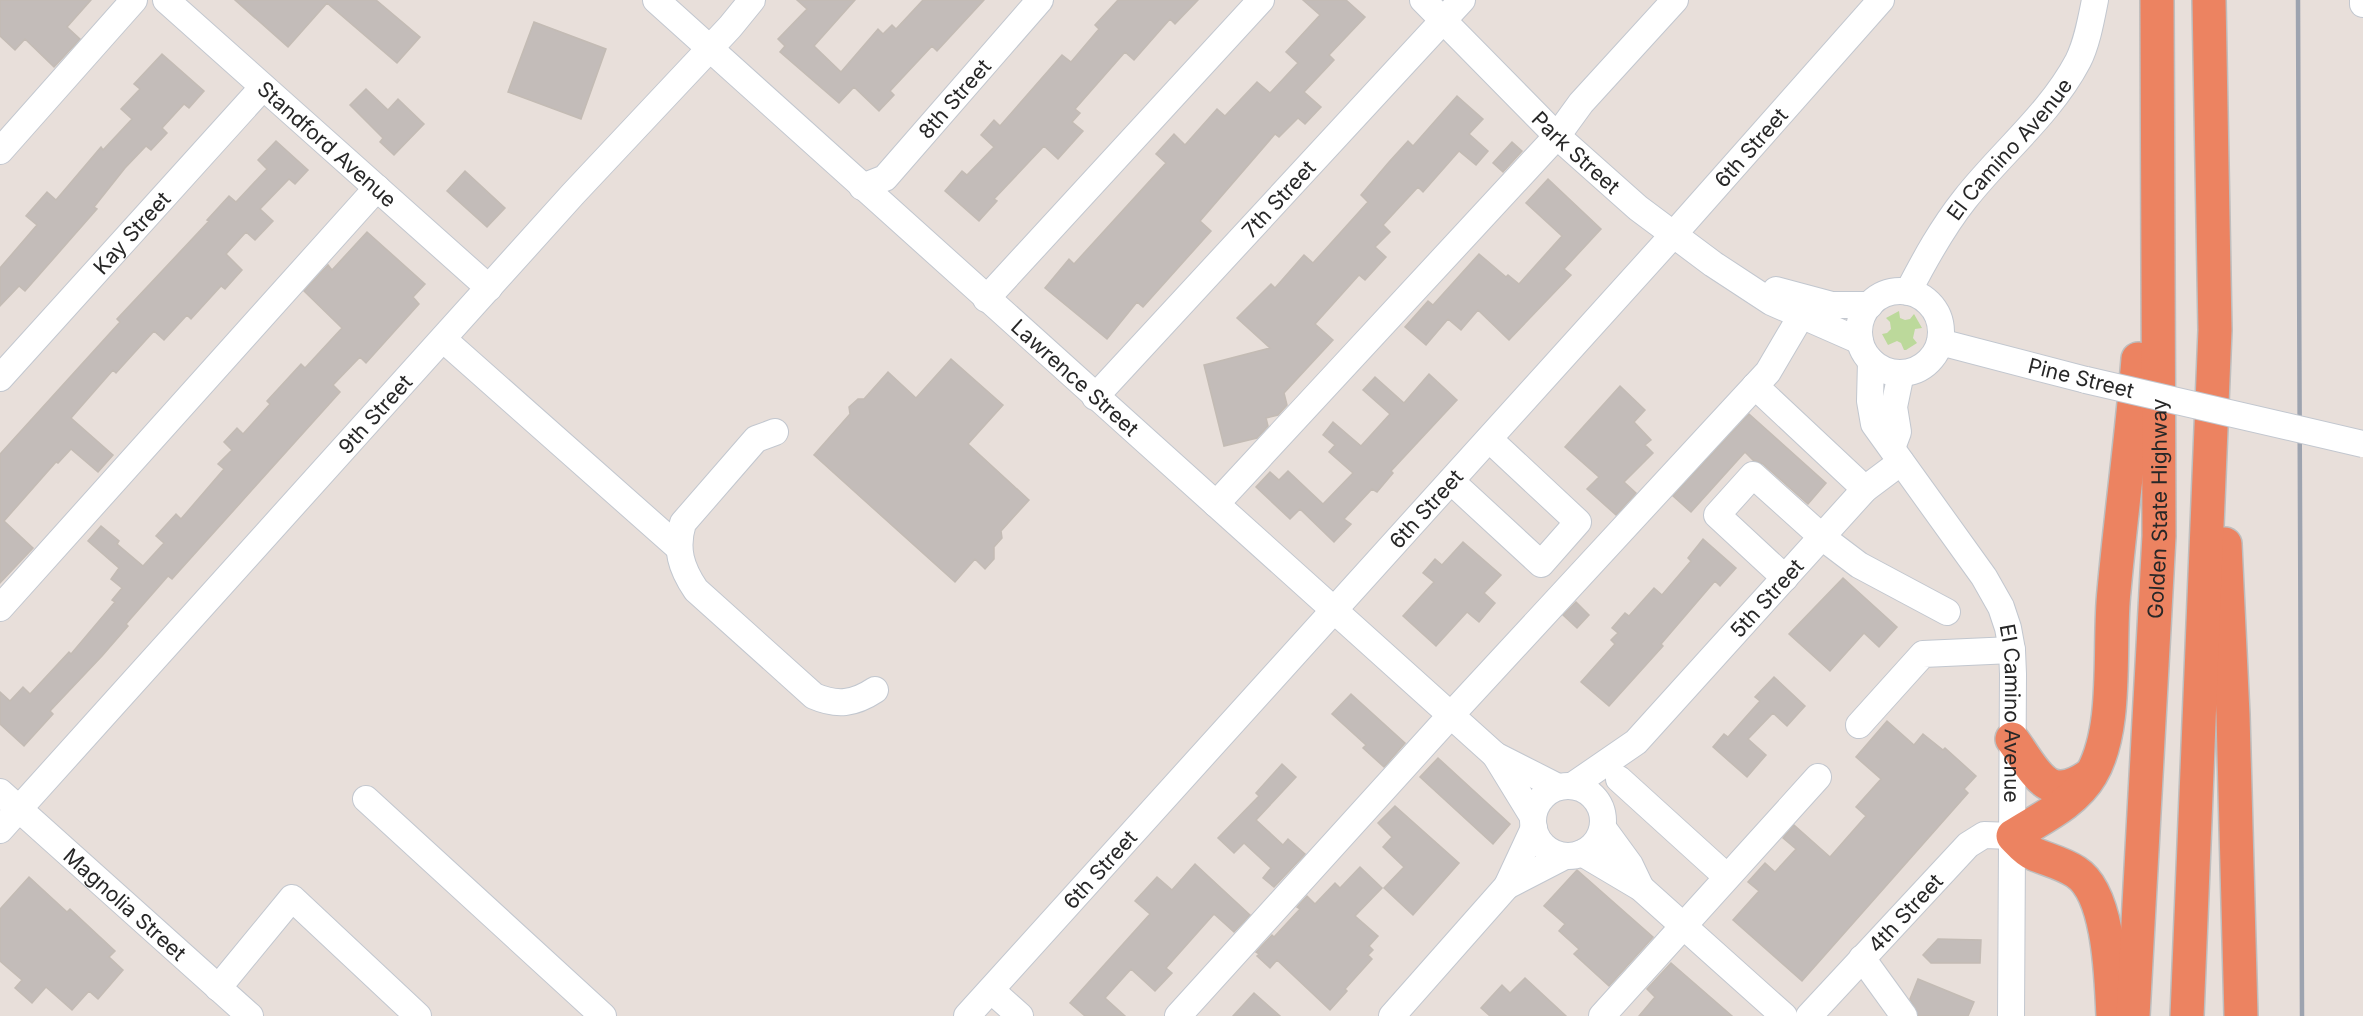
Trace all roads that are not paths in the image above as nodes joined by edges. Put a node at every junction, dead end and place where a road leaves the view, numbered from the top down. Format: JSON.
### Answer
{"nodes":[{"id":1,"x":134,"y":0,"type":"edge"},
{"id":2,"x":166,"y":0,"type":"edge"},
{"id":3,"x":656,"y":0,"type":"edge"},
{"id":4,"x":752,"y":0,"type":"edge"},
{"id":5,"x":1040,"y":0,"type":"edge"},
{"id":6,"x":1261,"y":0,"type":"edge"},
{"id":7,"x":1423,"y":0,"type":"edge"},
{"id":8,"x":1462,"y":0,"type":"edge"},
{"id":9,"x":1676,"y":0,"type":"edge"},
{"id":10,"x":1881,"y":0,"type":"edge"},
{"id":11,"x":2095,"y":0,"type":"edge"},
{"id":12,"x":2157,"y":0,"type":"edge"},
{"id":13,"x":2209,"y":0,"type":"edge"},
{"id":14,"x":1443,"y":20,"type":"junction"},
{"id":15,"x":710,"y":47,"type":"junction"},
{"id":16,"x":263,"y":87,"type":"junction"},
{"id":17,"x":1557,"y":136,"type":"junction"},
{"id":18,"x":0,"y":151,"type":"edge"},
{"id":19,"x":2159,"y":160,"type":"junction"},
{"id":20,"x":862,"y":187,"type":"junction"},
{"id":21,"x":377,"y":188,"type":"junction"},
{"id":22,"x":1673,"y":236,"type":"junction"},
{"id":23,"x":1747,"y":284,"type":"junction"},
{"id":24,"x":489,"y":288,"type":"junction"},
{"id":25,"x":1908,"y":292,"type":"junction"},
{"id":26,"x":986,"y":299,"type":"junction"},
{"id":27,"x":1870,"y":305,"type":"junction"},
{"id":28,"x":1801,"y":316,"type":"junction"},
{"id":29,"x":2215,"y":330,"type":"junction"},
{"id":30,"x":443,"y":339,"type":"junction"},
{"id":31,"x":1940,"y":342,"type":"junction"},
{"id":32,"x":1866,"y":351,"type":"junction"},
{"id":33,"x":1901,"y":373,"type":"junction"},
{"id":34,"x":0,"y":378,"type":"edge"},
{"id":35,"x":1755,"y":386,"type":"junction"},
{"id":36,"x":1095,"y":397,"type":"junction"},
{"id":37,"x":775,"y":432,"type":"dead end"},
{"id":38,"x":1489,"y":439,"type":"junction"},
{"id":39,"x":2363,"y":444,"type":"edge"},
{"id":40,"x":1897,"y":455,"type":"junction"},
{"id":41,"x":1451,"y":481,"type":"junction"},
{"id":42,"x":1865,"y":489,"type":"junction"},
{"id":43,"x":1216,"y":504,"type":"junction"},
{"id":44,"x":1822,"y":537,"type":"junction"},
{"id":45,"x":679,"y":548,"type":"junction"},
{"id":46,"x":1785,"y":578,"type":"junction"},
{"id":47,"x":0,"y":608,"type":"edge"},
{"id":48,"x":1334,"y":610,"type":"junction"},
{"id":49,"x":1947,"y":612,"type":"dead end"},
{"id":50,"x":2012,"y":650,"type":"junction"},
{"id":51,"x":875,"y":690,"type":"dead end"},
{"id":52,"x":1451,"y":715,"type":"junction"},
{"id":53,"x":1859,"y":725,"type":"dead end"},
{"id":54,"x":2012,"y":739,"type":"junction"},
{"id":55,"x":1636,"y":742,"type":"junction"},
{"id":56,"x":1495,"y":755,"type":"junction"},
{"id":57,"x":2092,"y":774,"type":"junction"},
{"id":58,"x":1818,"y":777,"type":"dead end"},
{"id":59,"x":1619,"y":779,"type":"junction"},
{"id":60,"x":1565,"y":786,"type":"junction"},
{"id":61,"x":0,"y":792,"type":"edge"},
{"id":62,"x":366,"y":798,"type":"dead end"},
{"id":63,"x":19,"y":809,"type":"junction"},
{"id":64,"x":1603,"y":821,"type":"junction"},
{"id":65,"x":1533,"y":823,"type":"junction"},
{"id":66,"x":0,"y":830,"type":"edge"},
{"id":67,"x":2013,"y":836,"type":"junction"},
{"id":68,"x":1573,"y":854,"type":"junction"},
{"id":69,"x":1727,"y":877,"type":"junction"},
{"id":70,"x":1507,"y":886,"type":"junction"},
{"id":71,"x":1641,"y":888,"type":"junction"},
{"id":72,"x":1684,"y":926,"type":"junction"},
{"id":73,"x":1862,"y":958,"type":"junction"},
{"id":74,"x":218,"y":988,"type":"junction"},
{"id":75,"x":991,"y":990,"type":"junction"},
{"id":76,"x":250,"y":1016,"type":"edge"},
{"id":77,"x":418,"y":1016,"type":"edge"},
{"id":78,"x":603,"y":1016,"type":"edge"},
{"id":79,"x":968,"y":1016,"type":"edge"},
{"id":80,"x":1020,"y":1016,"type":"edge"},
{"id":81,"x":1178,"y":1016,"type":"edge"},
{"id":82,"x":1392,"y":1016,"type":"edge"},
{"id":83,"x":1602,"y":1016,"type":"edge"},
{"id":84,"x":1784,"y":1016,"type":"edge"},
{"id":85,"x":1809,"y":1016,"type":"edge"},
{"id":86,"x":1904,"y":1016,"type":"edge"},
{"id":87,"x":2011,"y":1016,"type":"edge"},
{"id":88,"x":2113,"y":1016,"type":"edge"},
{"id":89,"x":2133,"y":1016,"type":"edge"},
{"id":90,"x":2187,"y":1016,"type":"edge"},
{"id":91,"x":2241,"y":1016,"type":"edge"}],
"edges":[{"from":1,"to":18,"type":"street"},
{"from":2,"to":16,"type":"street","name":"Standford Avenue"},
{"from":3,"to":15,"type":"street","name":"Lawrence Street"},
{"from":4,"to":15,"type":"street","name":"9th Street"},
{"from":5,"to":20,"type":"street","name":"8th Street"},
{"from":6,"to":26,"type":"street"},
{"from":7,"to":14,"type":"street","name":"Park Street"},
{"from":8,"to":14,"type":"street","name":"7th Street"},
{"from":9,"to":17,"type":"street"},
{"from":10,"to":22,"type":"street","name":"6th Street"},
{"from":11,"to":25,"type":"street","name":"El Camino Avenue"},
{"from":12,"to":19,"type":"highway","name":"Golden State Highway"},
{"from":13,"to":29,"type":"highway"},
{"from":14,"to":17,"type":"street","name":"Park Street"},
{"from":14,"to":36,"type":"street","name":"7th Street"},
{"from":15,"to":20,"type":"street","name":"Lawrence Street"},
{"from":15,"to":24,"type":"street","name":"9th Street"},
{"from":16,"to":21,"type":"street","name":"Standford Avenue"},
{"from":16,"to":34,"type":"street","name":"Kay Street"},
{"from":17,"to":22,"type":"street","name":"Park Street"},
{"from":17,"to":43,"type":"street"},
{"from":19,"to":57,"type":"highway"},
{"from":19,"to":89,"type":"highway","name":"Golden State Highway"},
{"from":20,"to":26,"type":"street","name":"Lawrence Street"},
{"from":21,"to":24,"type":"street","name":"Standford Avenue"},
{"from":21,"to":47,"type":"street"},
{"from":22,"to":23,"type":"street","name":"Park Street"},
{"from":22,"to":38,"type":"street","name":"6th Street"},
{"from":23,"to":27,"type":"street","name":"Park Street"},
{"from":23,"to":28,"type":"street","name":"Park Street"},
{"from":24,"to":30,"type":"street","name":"9th Street"},
{"from":25,"to":27,"type":"street"},
{"from":25,"to":31,"type":"street"},
{"from":26,"to":36,"type":"street","name":"Lawrence Street"},
{"from":27,"to":32,"type":"street"},
{"from":28,"to":32,"type":"street","name":"Park Street"},
{"from":28,"to":35,"type":"street"},
{"from":29,"to":90,"type":"highway"},
{"from":29,"to":91,"type":"highway"},
{"from":30,"to":45,"type":"street"},
{"from":30,"to":63,"type":"street","name":"9th Street"},
{"from":31,"to":33,"type":"street"},
{"from":31,"to":39,"type":"street","name":"Pine Street","bridge":true},
{"from":32,"to":33,"type":"street"},
{"from":32,"to":40,"type":"street","name":"El Camino Avenue"},
{"from":33,"to":40,"type":"street"},
{"from":35,"to":42,"type":"street"},
{"from":35,"to":52,"type":"street"},
{"from":36,"to":43,"type":"street","name":"Lawrence Street"},
{"from":37,"to":45,"type":"street"},
{"from":38,"to":41,"type":"street","name":"6th Street"},
{"from":38,"to":41,"type":"street"},
{"from":40,"to":42,"type":"street","name":"5th Street"},
{"from":40,"to":50,"type":"street","name":"El Camino Avenue"},
{"from":41,"to":48,"type":"street","name":"6th Street"},
{"from":42,"to":44,"type":"street","name":"5th Street"},
{"from":43,"to":48,"type":"street","name":"Lawrence Street"},
{"from":44,"to":46,"type":"street","name":"5th Street"},
{"from":44,"to":46,"type":"street"},
{"from":44,"to":49,"type":"street"},
{"from":45,"to":51,"type":"street"},
{"from":46,"to":55,"type":"street","name":"5th Street"},
{"from":48,"to":52,"type":"street","name":"Lawrence Street"},
{"from":48,"to":75,"type":"street","name":"6th Street"},
{"from":50,"to":53,"type":"street"},
{"from":50,"to":54,"type":"street","name":"El Camino Avenue"},
{"from":52,"to":56,"type":"street","name":"Lawrence Street"},
{"from":52,"to":81,"type":"street"},
{"from":54,"to":57,"type":"highway"},
{"from":54,"to":67,"type":"street","name":"El Camino Avenue"},
{"from":55,"to":59,"type":"street","name":"5th Street"},
{"from":55,"to":60,"type":"street","name":"5th Street"},
{"from":56,"to":60,"type":"street","name":"Lawrence Street"},
{"from":56,"to":65,"type":"street","name":"Lawrence Street"},
{"from":57,"to":67,"type":"highway"},
{"from":58,"to":69,"type":"street"},
{"from":59,"to":64,"type":"street","name":"5th Street"},
{"from":59,"to":69,"type":"street"},
{"from":60,"to":64,"type":"street"},
{"from":60,"to":65,"type":"street"},
{"from":61,"to":63,"type":"street","name":"Magnolia Street"},
{"from":62,"to":78,"type":"street"},
{"from":63,"to":66,"type":"street","name":"9th Street"},
{"from":63,"to":74,"type":"street","name":"Magnolia Street"},
{"from":64,"to":68,"type":"street"},
{"from":64,"to":71,"type":"street"},
{"from":65,"to":68,"type":"street"},
{"from":65,"to":70,"type":"street"},
{"from":67,"to":73,"type":"street","name":"4th Street"},
{"from":67,"to":87,"type":"street","name":"El Camino Avenue"},
{"from":67,"to":88,"type":"highway"},
{"from":68,"to":70,"type":"street"},
{"from":68,"to":71,"type":"street"},
{"from":69,"to":72,"type":"street"},
{"from":70,"to":82,"type":"street"},
{"from":71,"to":72,"type":"street"},
{"from":72,"to":83,"type":"street"},
{"from":72,"to":84,"type":"street"},
{"from":73,"to":85,"type":"street","name":"4th Street"},
{"from":73,"to":86,"type":"street"},
{"from":74,"to":76,"type":"street","name":"Magnolia Street"},
{"from":74,"to":77,"type":"street"},
{"from":75,"to":79,"type":"street","name":"6th Street"},
{"from":75,"to":80,"type":"street"}]}
